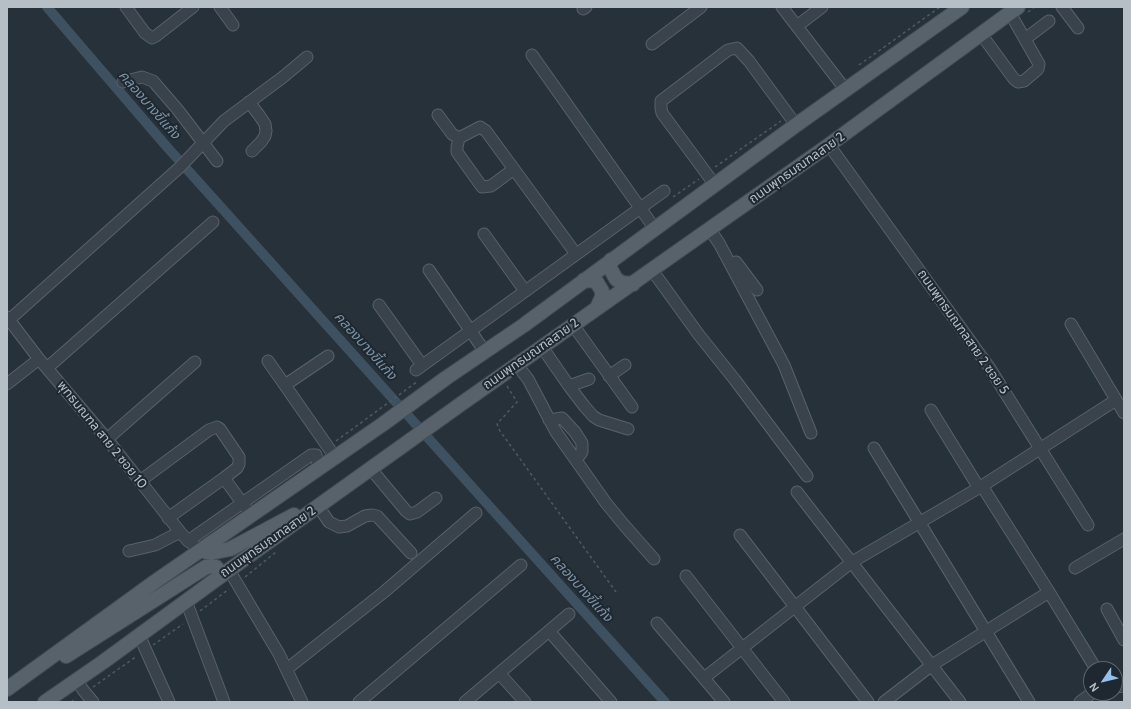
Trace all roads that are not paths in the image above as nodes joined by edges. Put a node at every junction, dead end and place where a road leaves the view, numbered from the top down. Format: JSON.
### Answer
{"nodes":[{"id":1,"x":126,"y":7,"type":"edge"},
{"id":2,"x":194,"y":7,"type":"edge"},
{"id":3,"x":220,"y":7,"type":"edge"},
{"id":4,"x":701,"y":7,"type":"edge"},
{"id":5,"x":782,"y":7,"type":"edge"},
{"id":6,"x":822,"y":7,"type":"edge"},
{"id":7,"x":962,"y":7,"type":"edge"},
{"id":8,"x":1062,"y":7,"type":"edge"},
{"id":9,"x":1014,"y":10,"type":"edge"},
{"id":10,"x":1049,"y":21,"type":"dead end"},
{"id":11,"x":233,"y":25,"type":"dead end"},
{"id":12,"x":797,"y":26,"type":"junction"},
{"id":13,"x":1078,"y":28,"type":"dead end"},
{"id":14,"x":981,"y":34,"type":"junction"},
{"id":15,"x":1026,"y":39,"type":"junction"},
{"id":16,"x":652,"y":44,"type":"dead end"},
{"id":17,"x":532,"y":55,"type":"dead end"},
{"id":18,"x":307,"y":57,"type":"dead end"},
{"id":19,"x":123,"y":82,"type":"dead end"},
{"id":20,"x":846,"y":90,"type":"junction"},
{"id":21,"x":249,"y":102,"type":"junction"},
{"id":22,"x":438,"y":115,"type":"dead end"},
{"id":23,"x":792,"y":120,"type":"junction"},
{"id":24,"x":459,"y":138,"type":"junction"},
{"id":25,"x":203,"y":143,"type":"junction"},
{"id":26,"x":829,"y":146,"type":"junction"},
{"id":27,"x":252,"y":151,"type":"dead end"},
{"id":28,"x":217,"y":161,"type":"dead end"},
{"id":29,"x":514,"y":169,"type":"junction"},
{"id":30,"x":711,"y":179,"type":"junction"},
{"id":31,"x":667,"y":195,"type":"road end"},
{"id":32,"x":640,"y":207,"type":"junction"},
{"id":33,"x":213,"y":222,"type":"dead end"},
{"id":34,"x":655,"y":229,"type":"junction"},
{"id":35,"x":712,"y":229,"type":"junction"},
{"id":36,"x":484,"y":234,"type":"dead end"},
{"id":37,"x":576,"y":254,"type":"junction"},
{"id":38,"x":611,"y":260,"type":"junction"},
{"id":39,"x":429,"y":270,"type":"dead end"},
{"id":40,"x":652,"y":270,"type":"junction"},
{"id":41,"x":584,"y":280,"type":"junction"},
{"id":42,"x":632,"y":284,"type":"junction"},
{"id":43,"x":757,"y":290,"type":"dead end"},
{"id":44,"x":525,"y":291,"type":"junction"},
{"id":45,"x":380,"y":305,"type":"dead end"},
{"id":46,"x":597,"y":308,"type":"junction"},
{"id":47,"x":8,"y":318,"type":"edge"},
{"id":48,"x":1071,"y":324,"type":"dead end"},
{"id":49,"x":573,"y":325,"type":"junction"},
{"id":50,"x":470,"y":330,"type":"junction"},
{"id":51,"x":542,"y":347,"type":"junction"},
{"id":52,"x":485,"y":352,"type":"junction"},
{"id":53,"x":328,"y":356,"type":"dead end"},
{"id":54,"x":39,"y":359,"type":"junction"},
{"id":55,"x":268,"y":361,"type":"dead end"},
{"id":56,"x":195,"y":362,"type":"dead end"},
{"id":57,"x":518,"y":365,"type":"junction"},
{"id":58,"x":625,"y":365,"type":"dead end"},
{"id":59,"x":47,"y":368,"type":"junction"},
{"id":60,"x":609,"y":376,"type":"junction"},
{"id":61,"x":589,"y":379,"type":"dead end"},
{"id":62,"x":7,"y":384,"type":"edge"},
{"id":63,"x":285,"y":385,"type":"junction"},
{"id":64,"x":569,"y":386,"type":"junction"},
{"id":65,"x":1116,"y":400,"type":"junction"},
{"id":66,"x":632,"y":407,"type":"dead end"},
{"id":67,"x":931,"y":410,"type":"dead end"},
{"id":68,"x":1124,"y":413,"type":"edge"},
{"id":69,"x":628,"y":429,"type":"dead end"},
{"id":70,"x":811,"y":434,"type":"dead end"},
{"id":71,"x":107,"y":439,"type":"junction"},
{"id":72,"x":874,"y":448,"type":"dead end"},
{"id":73,"x":1040,"y":448,"type":"junction"},
{"id":74,"x":336,"y":457,"type":"junction"},
{"id":75,"x":319,"y":468,"type":"junction"},
{"id":76,"x":371,"y":468,"type":"junction"},
{"id":77,"x":807,"y":476,"type":"dead end"},
{"id":78,"x":224,"y":478,"type":"junction"},
{"id":79,"x":140,"y":481,"type":"junction"},
{"id":80,"x":345,"y":487,"type":"junction"},
{"id":81,"x":980,"y":487,"type":"junction"},
{"id":82,"x":797,"y":492,"type":"dead end"},
{"id":83,"x":436,"y":498,"type":"dead end"},
{"id":84,"x":242,"y":503,"type":"junction"},
{"id":85,"x":318,"y":506,"type":"junction"},
{"id":86,"x":476,"y":513,"type":"dead end"},
{"id":87,"x":252,"y":515,"type":"junction"},
{"id":88,"x":168,"y":518,"type":"junction"},
{"id":89,"x":920,"y":522,"type":"junction"},
{"id":90,"x":1088,"y":525,"type":"dead end"},
{"id":91,"x":180,"y":532,"type":"junction"},
{"id":92,"x":740,"y":535,"type":"dead end"},
{"id":93,"x":1124,"y":539,"type":"edge"},
{"id":94,"x":188,"y":541,"type":"junction"},
{"id":95,"x":201,"y":550,"type":"junction"},
{"id":96,"x":129,"y":551,"type":"dead end"},
{"id":97,"x":411,"y":553,"type":"dead end"},
{"id":98,"x":654,"y":559,"type":"dead end"},
{"id":99,"x":852,"y":562,"type":"junction"},
{"id":100,"x":521,"y":565,"type":"dead end"},
{"id":101,"x":1075,"y":568,"type":"dead end"},
{"id":102,"x":225,"y":572,"type":"junction"},
{"id":103,"x":686,"y":576,"type":"dead end"},
{"id":104,"x":1049,"y":592,"type":"junction"},
{"id":105,"x":186,"y":601,"type":"junction"},
{"id":106,"x":795,"y":606,"type":"junction"},
{"id":107,"x":1107,"y":609,"type":"dead end"},
{"id":108,"x":569,"y":614,"type":"dead end"},
{"id":109,"x":657,"y":623,"type":"dead end"},
{"id":110,"x":549,"y":631,"type":"junction"},
{"id":111,"x":986,"y":631,"type":"junction"},
{"id":112,"x":137,"y":637,"type":"junction"},
{"id":113,"x":93,"y":640,"type":"junction"},
{"id":114,"x":1124,"y":640,"type":"edge"},
{"id":115,"x":741,"y":647,"type":"junction"},
{"id":116,"x":1091,"y":661,"type":"edge"},
{"id":117,"x":103,"y":662,"type":"junction"},
{"id":118,"x":932,"y":665,"type":"junction"},
{"id":119,"x":287,"y":669,"type":"junction"},
{"id":120,"x":499,"y":673,"type":"junction"},
{"id":121,"x":704,"y":678,"type":"junction"},
{"id":122,"x":20,"y":680,"type":"junction"},
{"id":123,"x":78,"y":680,"type":"junction"},
{"id":124,"x":7,"y":689,"type":"edge"},
{"id":125,"x":160,"y":695,"type":"dead end"},
{"id":126,"x":45,"y":702,"type":"edge"},
{"id":127,"x":93,"y":702,"type":"edge"},
{"id":128,"x":169,"y":702,"type":"edge"},
{"id":129,"x":224,"y":702,"type":"edge"},
{"id":130,"x":302,"y":702,"type":"edge"},
{"id":131,"x":359,"y":702,"type":"edge"},
{"id":132,"x":465,"y":702,"type":"edge"},
{"id":133,"x":525,"y":702,"type":"edge"},
{"id":134,"x":612,"y":702,"type":"edge"},
{"id":135,"x":724,"y":702,"type":"edge"},
{"id":136,"x":784,"y":702,"type":"edge"},
{"id":137,"x":868,"y":702,"type":"edge"},
{"id":138,"x":884,"y":702,"type":"edge"},
{"id":139,"x":960,"y":702,"type":"edge"},
{"id":140,"x":1029,"y":702,"type":"edge"}],
"edges":[{"from":1,"to":2,"type":"street"},
{"from":3,"to":11,"type":"street"},
{"from":4,"to":16,"type":"street"},
{"from":5,"to":12,"type":"street"},
{"from":6,"to":12,"type":"street"},
{"from":7,"to":20,"type":"main road"},
{"from":8,"to":13,"type":"street"},
{"from":9,"to":14,"type":"main road","name":"ถนนพุทธมณฑลสาย 2"},
{"from":9,"to":15,"type":"street"},
{"from":10,"to":15,"type":"street"},
{"from":12,"to":20,"type":"street"},
{"from":14,"to":15,"type":"street"},
{"from":14,"to":26,"type":"main road","name":"ถนนพุทธมณฑลสาย 2"},
{"from":17,"to":32,"type":"street"},
{"from":18,"to":21,"type":"street"},
{"from":19,"to":25,"type":"street"},
{"from":20,"to":23,"type":"main road"},
{"from":21,"to":25,"type":"street"},
{"from":21,"to":27,"type":"street"},
{"from":22,"to":24,"type":"street"},
{"from":23,"to":30,"type":"main road"},
{"from":23,"to":30,"type":"street"},
{"from":24,"to":29,"type":"street"},
{"from":24,"to":29,"type":"street"},
{"from":25,"to":28,"type":"street"},
{"from":25,"to":47,"type":"street"},
{"from":26,"to":35,"type":"main road","name":"ถนนพุทธมณฑลสาย 2"},
{"from":26,"to":73,"type":"street","name":"ถนนพุทธมณฑลสาย 2 ซอย 5"},
{"from":29,"to":37,"type":"street"},
{"from":30,"to":34,"type":"main road"},
{"from":31,"to":32,"type":"street"},
{"from":32,"to":34,"type":"street"},
{"from":32,"to":37,"type":"street"},
{"from":33,"to":59,"type":"street"},
{"from":34,"to":38,"type":"main road"},
{"from":35,"to":40,"type":"main road","name":"ถนนพุทธมณฑลสาย 2"},
{"from":35,"to":43,"type":"street"},
{"from":35,"to":70,"type":"street"},
{"from":36,"to":44,"type":"street"},
{"from":37,"to":44,"type":"street"},
{"from":38,"to":41,"type":"main road"},
{"from":38,"to":42,"type":"main road"},
{"from":39,"to":50,"type":"street"},
{"from":40,"to":42,"type":"main road","name":"ถนนพุทธมณฑลสาย 2"},
{"from":40,"to":77,"type":"street"},
{"from":41,"to":46,"type":"main road"},
{"from":41,"to":52,"type":"main road"},
{"from":42,"to":46,"type":"main road","name":"ถนนพุทธมณฑลสาย 2"},
{"from":44,"to":50,"type":"street"},
{"from":45,"to":50,"type":"street"},
{"from":46,"to":49,"type":"main road","name":"ถนนพุทธมณฑลสาย 2"},
{"from":47,"to":54,"type":"street","name":"พุทธมณฑล สาย 2 ซอย 10"},
{"from":48,"to":65,"type":"street"},
{"from":49,"to":51,"type":"main road","name":"ถนนพุทธมณฑลสาย 2"},
{"from":49,"to":60,"type":"street"},
{"from":50,"to":52,"type":"street"},
{"from":51,"to":57,"type":"main road","name":"ถนนพุทธมณฑลสาย 2"},
{"from":51,"to":64,"type":"street"},
{"from":52,"to":74,"type":"main road"},
{"from":53,"to":63,"type":"street"},
{"from":54,"to":59,"type":"street","name":"พุทธมณฑล สาย 2 ซอย 10"},
{"from":54,"to":62,"type":"street"},
{"from":55,"to":63,"type":"street"},
{"from":56,"to":71,"type":"street"},
{"from":57,"to":76,"type":"main road","name":"ถนนพุทธมณฑลสาย 2"},
{"from":57,"to":98,"type":"street"},
{"from":58,"to":60,"type":"street"},
{"from":59,"to":71,"type":"street","name":"พุทธมณฑล สาย 2 ซอย 10"},
{"from":60,"to":66,"type":"street"},
{"from":61,"to":64,"type":"street"},
{"from":63,"to":74,"type":"street"},
{"from":64,"to":69,"type":"street"},
{"from":65,"to":68,"type":"street"},
{"from":65,"to":73,"type":"street"},
{"from":67,"to":81,"type":"street"},
{"from":71,"to":79,"type":"street","name":"พุทธมณฑล สาย 2 ซอย 10"},
{"from":72,"to":89,"type":"street"},
{"from":73,"to":81,"type":"street"},
{"from":73,"to":90,"type":"street","name":"ถนนพุทธมณฑลสาย 2 ซอย 5"},
{"from":74,"to":75,"type":"main road"},
{"from":75,"to":84,"type":"street"},
{"from":75,"to":87,"type":"main road"},
{"from":76,"to":80,"type":"main road","name":"ถนนพุทธมณฑลสาย 2"},
{"from":76,"to":83,"type":"street"},
{"from":78,"to":79,"type":"street"},
{"from":78,"to":84,"type":"street"},
{"from":78,"to":88,"type":"street"},
{"from":79,"to":88,"type":"street","name":"พุทธมณฑล สาย 2 ซอย 10"},
{"from":80,"to":85,"type":"main road","name":"ถนนพุทธมณฑลสาย 2"},
{"from":80,"to":95,"type":"main road"},
{"from":81,"to":89,"type":"street"},
{"from":81,"to":104,"type":"street"},
{"from":82,"to":99,"type":"street"},
{"from":84,"to":87,"type":"street"},
{"from":84,"to":94,"type":"street"},
{"from":85,"to":97,"type":"street"},
{"from":85,"to":102,"type":"main road","name":"ถนนพุทธมณฑลสาย 2"},
{"from":86,"to":119,"type":"street"},
{"from":87,"to":95,"type":"main road"},
{"from":88,"to":91,"type":"street","name":"พุทธมณฑล สาย 2 ซอย 10"},
{"from":89,"to":99,"type":"street"},
{"from":89,"to":111,"type":"street"},
{"from":91,"to":94,"type":"street","name":"พุทธมณฑล สาย 2 ซอย 10"},
{"from":91,"to":96,"type":"street"},
{"from":92,"to":106,"type":"street"},
{"from":93,"to":101,"type":"street"},
{"from":94,"to":95,"type":"street","name":"พุทธมณฑล สาย 2 ซอย 10"},
{"from":95,"to":122,"type":"main road"},
{"from":99,"to":106,"type":"street"},
{"from":99,"to":118,"type":"street"},
{"from":100,"to":131,"type":"street"},
{"from":102,"to":105,"type":"main road","name":"ถนนพุทธมณฑลสาย 2"},
{"from":102,"to":113,"type":"main road"},
{"from":102,"to":119,"type":"street"},
{"from":103,"to":115,"type":"street"},
{"from":104,"to":111,"type":"street"},
{"from":104,"to":116,"type":"street"},
{"from":105,"to":112,"type":"main road","name":"ถนนพุทธมณฑลสาย 2"},
{"from":105,"to":129,"type":"street"},
{"from":106,"to":115,"type":"street"},
{"from":106,"to":137,"type":"street"},
{"from":107,"to":114,"type":"street"},
{"from":108,"to":110,"type":"street"},
{"from":109,"to":121,"type":"street"},
{"from":110,"to":120,"type":"street"},
{"from":110,"to":134,"type":"street"},
{"from":111,"to":118,"type":"street"},
{"from":111,"to":140,"type":"street"},
{"from":112,"to":117,"type":"main road","name":"ถนนพุทธมณฑลสาย 2"},
{"from":112,"to":125,"type":"street"},
{"from":112,"to":128,"type":"street"},
{"from":113,"to":117,"type":"main road"},
{"from":113,"to":122,"type":"main road"},
{"from":115,"to":121,"type":"street"},
{"from":115,"to":136,"type":"street"},
{"from":117,"to":123,"type":"main road","name":"ถนนพุทธมณฑลสาย 2"},
{"from":118,"to":138,"type":"street"},
{"from":118,"to":139,"type":"street"},
{"from":119,"to":130,"type":"street"},
{"from":120,"to":132,"type":"street"},
{"from":120,"to":133,"type":"street"},
{"from":121,"to":135,"type":"street"},
{"from":122,"to":124,"type":"main road"},
{"from":123,"to":126,"type":"main road","name":"ถนนพุทธมณฑลสาย 2"},
{"from":123,"to":127,"type":"street"}]}
